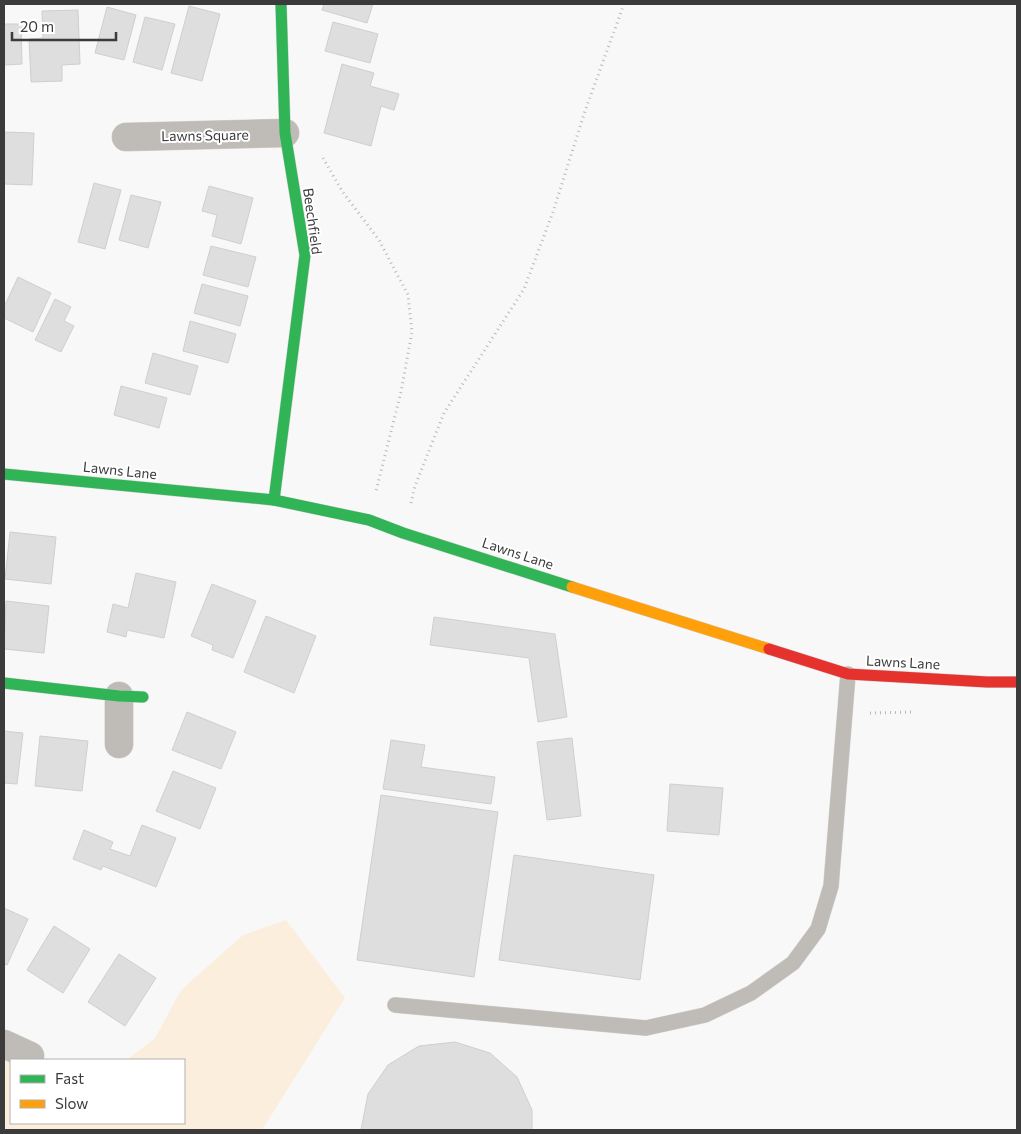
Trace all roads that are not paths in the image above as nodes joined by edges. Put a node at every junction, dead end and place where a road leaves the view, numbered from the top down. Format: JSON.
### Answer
{"nodes":[{"id":1,"x":281,"y":4,"type":"edge"},
{"id":2,"x":285,"y":132,"type":"junction"},
{"id":3,"x":126,"y":137,"type":"dead end"},
{"id":4,"x":4,"y":474,"type":"edge"},
{"id":5,"x":274,"y":500,"type":"junction"},
{"id":6,"x":848,"y":674,"type":"junction"},
{"id":7,"x":1017,"y":682,"type":"edge"},
{"id":8,"x":4,"y":683,"type":"edge"},
{"id":9,"x":131,"y":697,"type":"joint"},
{"id":10,"x":119,"y":744,"type":"dead end"},
{"id":11,"x":395,"y":1005,"type":"dead end"},
{"id":12,"x":4,"y":1044,"type":"edge"},
{"id":13,"x":30,"y":1056,"type":"dead end"}],
"edges":[{"from":1,"to":2,"type":"street","name":"Beechfield"},
{"from":2,"to":3,"type":"street","name":"Lawns Square"},
{"from":2,"to":5,"type":"street","name":"Beechfield"},
{"from":4,"to":5,"type":"street","name":"Lawns Lane"},
{"from":5,"to":6,"type":"street","name":"Lawns Lane"},
{"from":6,"to":7,"type":"street","name":"Lawns Lane"},
{"from":6,"to":11,"type":"lane"},
{"from":8,"to":9,"type":"street"},
{"from":9,"to":10,"type":"street"},
{"from":12,"to":13,"type":"street"}]}
